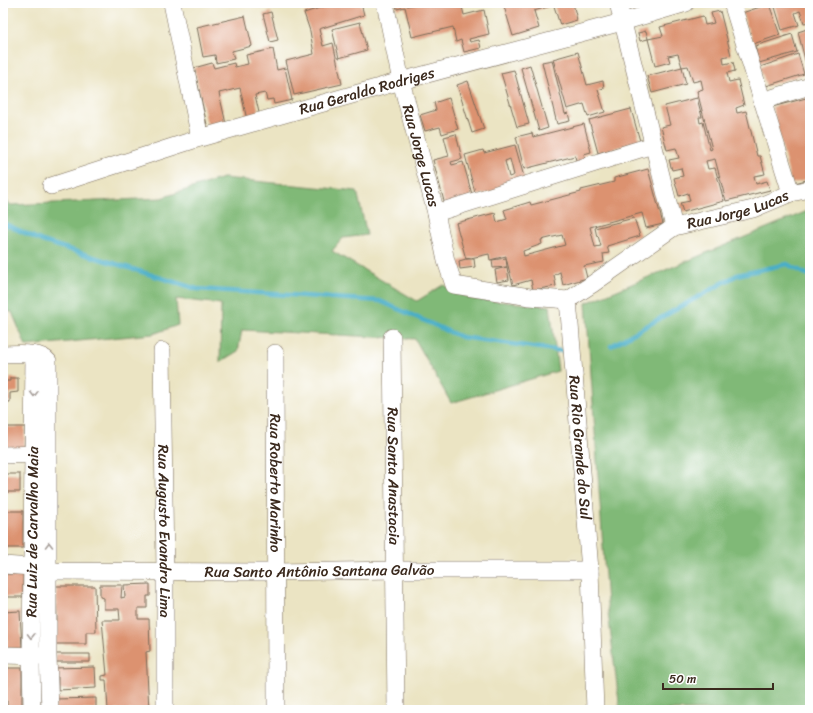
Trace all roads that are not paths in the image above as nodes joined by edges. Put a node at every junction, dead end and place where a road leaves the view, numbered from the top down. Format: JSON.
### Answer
{"nodes":[{"id":1,"x":172,"y":3,"type":"edge"},
{"id":2,"x":385,"y":3,"type":"edge"},
{"id":3,"x":618,"y":3,"type":"edge"},
{"id":4,"x":686,"y":3,"type":"edge"},
{"id":5,"x":732,"y":3,"type":"edge"},
{"id":6,"x":622,"y":22,"type":"junction"},
{"id":7,"x":401,"y":81,"type":"junction"},
{"id":8,"x":810,"y":86,"type":"edge"},
{"id":9,"x":762,"y":101,"type":"junction"},
{"id":10,"x":200,"y":138,"type":"junction"},
{"id":11,"x":654,"y":146,"type":"junction"},
{"id":12,"x":51,"y":186,"type":"dead end"},
{"id":13,"x":810,"y":189,"type":"edge"},
{"id":14,"x":792,"y":193,"type":"junction"},
{"id":15,"x":436,"y":213,"type":"junction"},
{"id":16,"x":674,"y":227,"type":"junction"},
{"id":17,"x":568,"y":300,"type":"junction"},
{"id":18,"x":392,"y":338,"type":"dead end"},
{"id":19,"x":162,"y":351,"type":"dead end"},
{"id":20,"x":275,"y":353,"type":"dead end"},
{"id":21,"x":3,"y":354,"type":"edge"},
{"id":22,"x":41,"y":454,"type":"junction"},
{"id":23,"x":3,"y":455,"type":"edge"},
{"id":24,"x":3,"y":566,"type":"edge"},
{"id":25,"x":32,"y":567,"type":"junction"},
{"id":26,"x":395,"y":570,"type":"junction"},
{"id":27,"x":590,"y":570,"type":"junction"},
{"id":28,"x":49,"y":571,"type":"junction"},
{"id":29,"x":165,"y":572,"type":"junction"},
{"id":30,"x":276,"y":572,"type":"junction"},
{"id":31,"x":3,"y":655,"type":"edge"},
{"id":32,"x":39,"y":656,"type":"junction"},
{"id":33,"x":32,"y":710,"type":"edge"},
{"id":34,"x":50,"y":710,"type":"edge"},
{"id":35,"x":165,"y":710,"type":"edge"},
{"id":36,"x":276,"y":710,"type":"edge"},
{"id":37,"x":396,"y":710,"type":"edge"},
{"id":38,"x":595,"y":710,"type":"edge"}],
"edges":[{"from":1,"to":10,"type":"street"},
{"from":2,"to":7,"type":"street","name":"Rua Jorge Lucas"},
{"from":3,"to":6,"type":"street"},
{"from":4,"to":6,"type":"street","name":"Rua Geraldo Rodriges"},
{"from":5,"to":9,"type":"street"},
{"from":6,"to":7,"type":"street","name":"Rua Geraldo Rodriges"},
{"from":6,"to":11,"type":"street"},
{"from":7,"to":10,"type":"street","name":"Rua Geraldo Rodriges"},
{"from":7,"to":15,"type":"street","name":"Rua Jorge Lucas"},
{"from":8,"to":9,"type":"street"},
{"from":9,"to":14,"type":"street"},
{"from":10,"to":12,"type":"street","name":"Rua Geraldo Rodriges"},
{"from":11,"to":15,"type":"street"},
{"from":11,"to":16,"type":"street"},
{"from":13,"to":14,"type":"street","name":"Rua Jorge Lucas"},
{"from":14,"to":16,"type":"street","name":"Rua Jorge Lucas"},
{"from":15,"to":17,"type":"street","name":"Rua Jorge Lucas"},
{"from":16,"to":17,"type":"street","name":"Rua Jorge Lucas"},
{"from":17,"to":27,"type":"street","name":"Rua Rio Grande do Sul"},
{"from":18,"to":26,"type":"street","name":"Rua Santa Anastacia"},
{"from":19,"to":29,"type":"street","name":"Rua Augusto Evandro Lima"},
{"from":20,"to":30,"type":"street","name":"Rua Roberto Marinho"},
{"from":21,"to":22,"type":"street","name":"Rua Luiz de Carvalho Maia"},
{"from":22,"to":23,"type":"street"},
{"from":22,"to":25,"type":"street","name":"Rua Luiz de Carvalho Maia"},
{"from":28,"to":22,"type":"street","name":"Rua Luiz de Carvalho Maia","one_way":true},
{"from":24,"to":25,"type":"street","name":"Rua Santo Antônio Santana Galvão"},
{"from":25,"to":28,"type":"street","name":"Rua Santo Antônio Santana Galvão"},
{"from":25,"to":32,"type":"street","name":"Rua Luiz de Carvalho Maia","one_way":true},
{"from":26,"to":27,"type":"street","name":"Rua Santo Antônio Santana Galvão"},
{"from":26,"to":30,"type":"street","name":"Rua Santo Antônio Santana Galvão"},
{"from":26,"to":37,"type":"street","name":"Rua Santa Anastacia"},
{"from":27,"to":38,"type":"street","name":"Rua Rio Grande do Sul"},
{"from":28,"to":29,"type":"street","name":"Rua Santo Antônio Santana Galvão"},
{"from":28,"to":32,"type":"street","name":"Rua Luiz de Carvalho Maia"},
{"from":29,"to":30,"type":"street","name":"Rua Santo Antônio Santana Galvão"},
{"from":29,"to":35,"type":"street","name":"Rua Augusto Evandro Lima"},
{"from":30,"to":36,"type":"street","name":"Rua Roberto Marinho"},
{"from":31,"to":32,"type":"street"},
{"from":32,"to":33,"type":"street","name":"Rua Luiz de Carvalho Maia"},
{"from":32,"to":34,"type":"street","name":"Rua Luiz de Carvalho Maia"}]}
